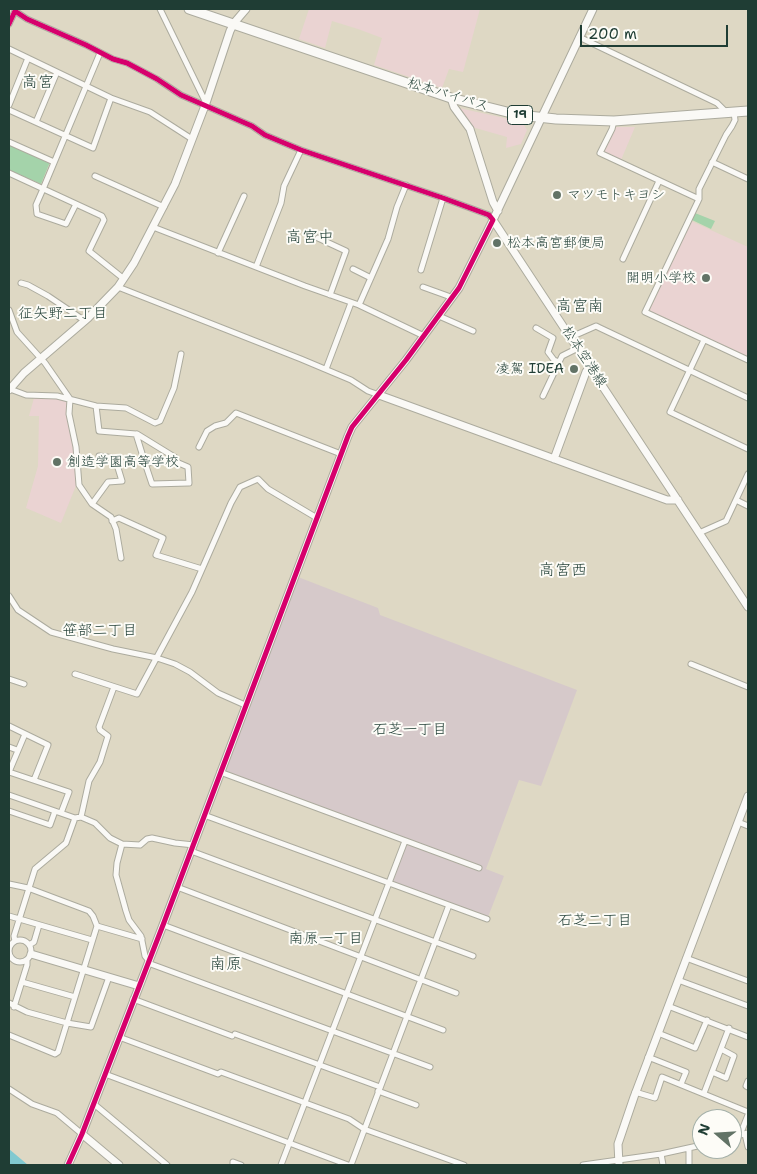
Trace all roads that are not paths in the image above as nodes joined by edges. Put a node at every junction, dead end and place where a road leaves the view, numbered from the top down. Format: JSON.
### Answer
{"nodes":[{"id":1,"x":160,"y":9,"type":"edge"},
{"id":2,"x":189,"y":9,"type":"edge"},
{"id":3,"x":246,"y":9,"type":"edge"},
{"id":4,"x":593,"y":9,"type":"edge"},
{"id":5,"x":234,"y":23,"type":"junction"},
{"id":6,"x":9,"y":24,"type":"edge"},
{"id":7,"x":579,"y":37,"type":"junction"},
{"id":8,"x":9,"y":49,"type":"edge"},
{"id":9,"x":100,"y":53,"type":"junction"},
{"id":10,"x":28,"y":58,"type":"junction"},
{"id":11,"x":57,"y":72,"type":"junction"},
{"id":12,"x":86,"y":85,"type":"junction"},
{"id":13,"x":111,"y":98,"type":"junction"},
{"id":14,"x":451,"y":98,"type":"junction"},
{"id":15,"x":206,"y":104,"type":"junction"},
{"id":16,"x":9,"y":105,"type":"edge"},
{"id":17,"x":9,"y":110,"type":"edge"},
{"id":18,"x":730,"y":112,"type":"junction"},
{"id":19,"x":747,"y":113,"type":"edge"},
{"id":20,"x":542,"y":118,"type":"junction"},
{"id":21,"x":614,"y":121,"type":"junction"},
{"id":22,"x":36,"y":122,"type":"junction"},
{"id":23,"x":65,"y":135,"type":"junction"},
{"id":24,"x":192,"y":140,"type":"junction"},
{"id":25,"x":9,"y":142,"type":"edge"},
{"id":26,"x":301,"y":150,"type":"junction"},
{"id":27,"x":54,"y":162,"type":"junction"},
{"id":28,"x":712,"y":162,"type":"junction"},
{"id":29,"x":9,"y":174,"type":"edge"},
{"id":30,"x":95,"y":176,"type":"dead end"},
{"id":31,"x":748,"y":179,"type":"edge"},
{"id":32,"x":659,"y":181,"type":"junction"},
{"id":33,"x":406,"y":185,"type":"junction"},
{"id":34,"x":43,"y":189,"type":"junction"},
{"id":35,"x":244,"y":196,"type":"dead end"},
{"id":36,"x":443,"y":198,"type":"junction"},
{"id":37,"x":699,"y":199,"type":"junction"},
{"id":38,"x":76,"y":204,"type":"junction"},
{"id":39,"x":164,"y":207,"type":"junction"},
{"id":40,"x":498,"y":211,"type":"junction"},
{"id":41,"x":493,"y":220,"type":"junction"},
{"id":42,"x":153,"y":227,"type":"junction"},
{"id":43,"x":318,"y":238,"type":"dead end"},
{"id":44,"x":218,"y":252,"type":"junction"},
{"id":45,"x":623,"y":259,"type":"dead end"},
{"id":46,"x":256,"y":267,"type":"junction"},
{"id":47,"x":353,"y":270,"type":"dead end"},
{"id":48,"x":421,"y":270,"type":"dead end"},
{"id":49,"x":371,"y":278,"type":"junction"},
{"id":50,"x":124,"y":279,"type":"junction"},
{"id":51,"x":21,"y":282,"type":"dead end"},
{"id":52,"x":118,"y":287,"type":"junction"},
{"id":53,"x":423,"y":287,"type":"dead end"},
{"id":54,"x":330,"y":295,"type":"junction"},
{"id":55,"x":448,"y":296,"type":"dead end"},
{"id":56,"x":351,"y":303,"type":"junction"},
{"id":57,"x":359,"y":305,"type":"junction"},
{"id":58,"x":9,"y":310,"type":"edge"},
{"id":59,"x":439,"y":316,"type":"junction"},
{"id":60,"x":84,"y":321,"type":"junction"},
{"id":61,"x":536,"y":328,"type":"dead end"},
{"id":62,"x":473,"y":331,"type":"dead end"},
{"id":63,"x":424,"y":336,"type":"junction"},
{"id":64,"x":571,"y":337,"type":"junction"},
{"id":65,"x":704,"y":340,"type":"junction"},
{"id":66,"x":578,"y":348,"type":"junction"},
{"id":67,"x":181,"y":354,"type":"dead end"},
{"id":68,"x":41,"y":358,"type":"junction"},
{"id":69,"x":748,"y":360,"type":"edge"},
{"id":70,"x":559,"y":362,"type":"junction"},
{"id":71,"x":590,"y":366,"type":"junction"},
{"id":72,"x":326,"y":369,"type":"junction"},
{"id":73,"x":689,"y":371,"type":"junction"},
{"id":74,"x":9,"y":390,"type":"edge"},
{"id":75,"x":379,"y":395,"type":"junction"},
{"id":76,"x":543,"y":396,"type":"dead end"},
{"id":77,"x":748,"y":398,"type":"edge"},
{"id":78,"x":70,"y":399,"type":"junction"},
{"id":79,"x":96,"y":406,"type":"junction"},
{"id":80,"x":136,"y":434,"type":"junction"},
{"id":81,"x":199,"y":447,"type":"dead end"},
{"id":82,"x":748,"y":448,"type":"edge"},
{"id":83,"x":341,"y":454,"type":"junction"},
{"id":84,"x":99,"y":456,"type":"dead end"},
{"id":85,"x":554,"y":459,"type":"junction"},
{"id":86,"x":176,"y":462,"type":"junction"},
{"id":87,"x":145,"y":463,"type":"junction"},
{"id":88,"x":748,"y":474,"type":"edge"},
{"id":89,"x":678,"y":500,"type":"junction"},
{"id":90,"x":736,"y":500,"type":"junction"},
{"id":91,"x":92,"y":504,"type":"junction"},
{"id":92,"x":748,"y":506,"type":"edge"},
{"id":93,"x":317,"y":518,"type":"junction"},
{"id":94,"x":112,"y":521,"type":"junction"},
{"id":95,"x":699,"y":533,"type":"junction"},
{"id":96,"x":121,"y":558,"type":"dead end"},
{"id":97,"x":202,"y":569,"type":"junction"},
{"id":98,"x":9,"y":596,"type":"edge"},
{"id":99,"x":748,"y":606,"type":"edge"},
{"id":100,"x":157,"y":658,"type":"junction"},
{"id":101,"x":691,"y":664,"type":"dead end"},
{"id":102,"x":75,"y":674,"type":"dead end"},
{"id":103,"x":9,"y":679,"type":"edge"},
{"id":104,"x":24,"y":684,"type":"dead end"},
{"id":105,"x":114,"y":687,"type":"junction"},
{"id":106,"x":748,"y":687,"type":"edge"},
{"id":107,"x":245,"y":705,"type":"junction"},
{"id":108,"x":9,"y":726,"type":"edge"},
{"id":109,"x":25,"y":734,"type":"junction"},
{"id":110,"x":9,"y":747,"type":"edge"},
{"id":111,"x":17,"y":750,"type":"junction"},
{"id":112,"x":9,"y":772,"type":"edge"},
{"id":113,"x":220,"y":772,"type":"junction"},
{"id":114,"x":34,"y":780,"type":"junction"},
{"id":115,"x":9,"y":795,"type":"edge"},
{"id":116,"x":748,"y":796,"type":"edge"},
{"id":117,"x":9,"y":810,"type":"edge"},
{"id":118,"x":55,"y":811,"type":"junction"},
{"id":119,"x":62,"y":813,"type":"junction"},
{"id":120,"x":204,"y":815,"type":"junction"},
{"id":121,"x":78,"y":817,"type":"junction"},
{"id":122,"x":738,"y":822,"type":"junction"},
{"id":123,"x":748,"y":826,"type":"edge"},
{"id":124,"x":405,"y":841,"type":"junction"},
{"id":125,"x":122,"y":844,"type":"junction"},
{"id":126,"x":192,"y":848,"type":"junction"},
{"id":127,"x":479,"y":868,"type":"dead end"},
{"id":128,"x":389,"y":883,"type":"junction"},
{"id":129,"x":9,"y":884,"type":"edge"},
{"id":130,"x":177,"y":887,"type":"junction"},
{"id":131,"x":28,"y":888,"type":"junction"},
{"id":132,"x":449,"y":905,"type":"junction"},
{"id":133,"x":9,"y":916,"type":"edge"},
{"id":134,"x":19,"y":919,"type":"junction"},
{"id":135,"x":487,"y":919,"type":"dead end"},
{"id":136,"x":374,"y":921,"type":"junction"},
{"id":137,"x":39,"y":925,"type":"junction"},
{"id":138,"x":163,"y":925,"type":"junction"},
{"id":139,"x":97,"y":926,"type":"junction"},
{"id":140,"x":142,"y":939,"type":"junction"},
{"id":141,"x":92,"y":940,"type":"junction"},
{"id":142,"x":15,"y":941,"type":"junction"},
{"id":143,"x":435,"y":942,"type":"junction"},
{"id":144,"x":29,"y":945,"type":"junction"},
{"id":145,"x":9,"y":951,"type":"edge"},
{"id":146,"x":473,"y":956,"type":"dead end"},
{"id":147,"x":28,"y":957,"type":"junction"},
{"id":148,"x":361,"y":957,"type":"junction"},
{"id":149,"x":686,"y":958,"type":"junction"},
{"id":150,"x":148,"y":962,"type":"junction"},
{"id":151,"x":83,"y":969,"type":"junction"},
{"id":152,"x":109,"y":977,"type":"junction"},
{"id":153,"x":420,"y":980,"type":"junction"},
{"id":154,"x":678,"y":980,"type":"junction"},
{"id":155,"x":748,"y":981,"type":"edge"},
{"id":156,"x":22,"y":982,"type":"junction"},
{"id":157,"x":139,"y":986,"type":"junction"},
{"id":158,"x":456,"y":993,"type":"dead end"},
{"id":159,"x":347,"y":994,"type":"junction"},
{"id":160,"x":75,"y":997,"type":"junction"},
{"id":161,"x":133,"y":1000,"type":"junction"},
{"id":162,"x":11,"y":1005,"type":"edge"},
{"id":163,"x":668,"y":1006,"type":"junction"},
{"id":164,"x":748,"y":1006,"type":"edge"},
{"id":165,"x":406,"y":1017,"type":"junction"},
{"id":166,"x":707,"y":1020,"type":"junction"},
{"id":167,"x":67,"y":1023,"type":"junction"},
{"id":168,"x":728,"y":1028,"type":"junction"},
{"id":169,"x":443,"y":1030,"type":"dead end"},
{"id":170,"x":332,"y":1032,"type":"junction"},
{"id":171,"x":658,"y":1033,"type":"junction"},
{"id":172,"x":9,"y":1035,"type":"edge"},
{"id":173,"x":119,"y":1037,"type":"junction"},
{"id":174,"x":748,"y":1037,"type":"edge"},
{"id":175,"x":721,"y":1050,"type":"junction"},
{"id":176,"x":392,"y":1054,"type":"junction"},
{"id":177,"x":648,"y":1057,"type":"junction"},
{"id":178,"x":320,"y":1064,"type":"junction"},
{"id":179,"x":430,"y":1067,"type":"dead end"},
{"id":180,"x":712,"y":1072,"type":"junction"},
{"id":181,"x":106,"y":1074,"type":"junction"},
{"id":182,"x":748,"y":1081,"type":"edge"},
{"id":183,"x":681,"y":1084,"type":"junction"},
{"id":184,"x":748,"y":1087,"type":"edge"},
{"id":185,"x":9,"y":1089,"type":"edge"},
{"id":186,"x":379,"y":1089,"type":"junction"},
{"id":187,"x":635,"y":1092,"type":"junction"},
{"id":188,"x":704,"y":1093,"type":"junction"},
{"id":189,"x":94,"y":1104,"type":"junction"},
{"id":190,"x":305,"y":1104,"type":"junction"},
{"id":191,"x":416,"y":1105,"type":"dead end"},
{"id":192,"x":748,"y":1113,"type":"edge"},
{"id":193,"x":364,"y":1129,"type":"junction"},
{"id":194,"x":82,"y":1134,"type":"junction"},
{"id":195,"x":745,"y":1134,"type":"edge"},
{"id":196,"x":290,"y":1143,"type":"junction"},
{"id":197,"x":692,"y":1147,"type":"edge"},
{"id":198,"x":748,"y":1147,"type":"edge"},
{"id":199,"x":689,"y":1148,"type":"junction"},
{"id":200,"x":661,"y":1154,"type":"junction"},
{"id":201,"x":619,"y":1163,"type":"edge"},
{"id":202,"x":68,"y":1165,"type":"edge"},
{"id":203,"x":119,"y":1165,"type":"edge"},
{"id":204,"x":167,"y":1165,"type":"edge"},
{"id":205,"x":233,"y":1165,"type":"edge"},
{"id":206,"x":241,"y":1165,"type":"edge"},
{"id":207,"x":281,"y":1165,"type":"edge"},
{"id":208,"x":349,"y":1165,"type":"edge"},
{"id":209,"x":464,"y":1165,"type":"edge"},
{"id":210,"x":583,"y":1165,"type":"edge"},
{"id":211,"x":663,"y":1165,"type":"edge"},
{"id":212,"x":690,"y":1165,"type":"edge"}],
"edges":[{"from":1,"to":15,"type":"street"},
{"from":2,"to":5,"type":"highway","name":"松本バイパス","number":"19"},
{"from":3,"to":5,"type":"street"},
{"from":4,"to":7,"type":"street"},
{"from":5,"to":14,"type":"highway","name":"松本バイパス","number":"19"},
{"from":5,"to":15,"type":"street"},
{"from":6,"to":9,"type":"street"},
{"from":7,"to":18,"type":"street"},
{"from":7,"to":20,"type":"street"},
{"from":8,"to":10,"type":"street"},
{"from":9,"to":12,"type":"street"},
{"from":9,"to":15,"type":"street"},
{"from":10,"to":11,"type":"street"},
{"from":10,"to":16,"type":"street"},
{"from":11,"to":12,"type":"street"},
{"from":11,"to":22,"type":"street"},
{"from":12,"to":13,"type":"street"},
{"from":12,"to":23,"type":"street"},
{"from":13,"to":23,"type":"street"},
{"from":13,"to":24,"type":"street"},
{"from":14,"to":20,"type":"highway","name":"松本バイパス","number":"19"},
{"from":14,"to":40,"type":"street"},
{"from":15,"to":24,"type":"street"},
{"from":15,"to":26,"type":"street"},
{"from":17,"to":22,"type":"street"},
{"from":18,"to":19,"type":"highway","name":"松本バイパス","number":"19"},
{"from":18,"to":21,"type":"highway","name":"松本バイパス","number":"19"},
{"from":18,"to":28,"type":"street"},
{"from":20,"to":21,"type":"highway","name":"松本バイパス","number":"19"},
{"from":20,"to":40,"type":"street"},
{"from":21,"to":32,"type":"street"},
{"from":22,"to":23,"type":"street"},
{"from":23,"to":27,"type":"street"},
{"from":24,"to":39,"type":"street"},
{"from":25,"to":27,"type":"street"},
{"from":26,"to":33,"type":"street"},
{"from":26,"to":46,"type":"street"},
{"from":27,"to":34,"type":"street"},
{"from":28,"to":31,"type":"street"},
{"from":28,"to":37,"type":"street"},
{"from":29,"to":34,"type":"street"},
{"from":30,"to":39,"type":"street"},
{"from":32,"to":37,"type":"street"},
{"from":32,"to":45,"type":"street"},
{"from":33,"to":36,"type":"street"},
{"from":33,"to":49,"type":"street"},
{"from":34,"to":38,"type":"street"},
{"from":34,"to":38,"type":"street"},
{"from":35,"to":44,"type":"street"},
{"from":36,"to":41,"type":"street"},
{"from":36,"to":48,"type":"street"},
{"from":37,"to":65,"type":"street"},
{"from":38,"to":50,"type":"street"},
{"from":39,"to":42,"type":"street"},
{"from":40,"to":41,"type":"street"},
{"from":41,"to":59,"type":"street"},
{"from":41,"to":64,"type":"street","name":"松本空港線"},
{"from":42,"to":44,"type":"street"},
{"from":42,"to":50,"type":"street"},
{"from":43,"to":54,"type":"street"},
{"from":44,"to":46,"type":"street"},
{"from":46,"to":54,"type":"street"},
{"from":47,"to":49,"type":"street"},
{"from":49,"to":57,"type":"street"},
{"from":50,"to":52,"type":"street"},
{"from":51,"to":60,"type":"street"},
{"from":52,"to":60,"type":"street"},
{"from":52,"to":72,"type":"street"},
{"from":53,"to":55,"type":"street"},
{"from":54,"to":56,"type":"street"},
{"from":56,"to":57,"type":"street"},
{"from":56,"to":72,"type":"street"},
{"from":57,"to":63,"type":"street"},
{"from":58,"to":68,"type":"street"},
{"from":59,"to":62,"type":"street"},
{"from":59,"to":63,"type":"street"},
{"from":60,"to":68,"type":"street"},
{"from":61,"to":70,"type":"street"},
{"from":63,"to":75,"type":"street"},
{"from":64,"to":66,"type":"street","name":"松本空港線"},
{"from":64,"to":73,"type":"street"},
{"from":65,"to":69,"type":"street"},
{"from":65,"to":73,"type":"street"},
{"from":66,"to":70,"type":"street"},
{"from":66,"to":71,"type":"street","name":"松本空港線"},
{"from":67,"to":79,"type":"street"},
{"from":68,"to":74,"type":"street"},
{"from":68,"to":78,"type":"street"},
{"from":70,"to":76,"type":"street"},
{"from":71,"to":85,"type":"street"},
{"from":71,"to":89,"type":"street","name":"松本空港線"},
{"from":72,"to":75,"type":"street"},
{"from":73,"to":77,"type":"street"},
{"from":73,"to":82,"type":"street"},
{"from":74,"to":78,"type":"street"},
{"from":75,"to":83,"type":"street"},
{"from":75,"to":85,"type":"street"},
{"from":78,"to":79,"type":"street"},
{"from":78,"to":91,"type":"street"},
{"from":79,"to":80,"type":"street"},
{"from":80,"to":86,"type":"street"},
{"from":80,"to":87,"type":"street"},
{"from":81,"to":83,"type":"street"},
{"from":83,"to":93,"type":"street"},
{"from":84,"to":91,"type":"street"},
{"from":85,"to":89,"type":"street"},
{"from":86,"to":87,"type":"street"},
{"from":86,"to":87,"type":"street"},
{"from":88,"to":90,"type":"street"},
{"from":89,"to":95,"type":"street","name":"松本空港線"},
{"from":90,"to":92,"type":"street"},
{"from":90,"to":95,"type":"street"},
{"from":91,"to":94,"type":"street"},
{"from":93,"to":97,"type":"street"},
{"from":93,"to":107,"type":"street"},
{"from":94,"to":96,"type":"street"},
{"from":94,"to":97,"type":"street"},
{"from":95,"to":99,"type":"street","name":"松本空港線"},
{"from":97,"to":100,"type":"street"},
{"from":98,"to":100,"type":"street"},
{"from":100,"to":105,"type":"street"},
{"from":100,"to":107,"type":"street"},
{"from":101,"to":106,"type":"street"},
{"from":102,"to":105,"type":"street"},
{"from":103,"to":104,"type":"street"},
{"from":105,"to":121,"type":"street"},
{"from":107,"to":113,"type":"street"},
{"from":108,"to":109,"type":"street"},
{"from":109,"to":111,"type":"street"},
{"from":109,"to":114,"type":"street"},
{"from":110,"to":111,"type":"street"},
{"from":111,"to":112,"type":"street"},
{"from":112,"to":114,"type":"street"},
{"from":113,"to":120,"type":"street"},
{"from":113,"to":124,"type":"street"},
{"from":114,"to":119,"type":"street"},
{"from":115,"to":118,"type":"street"},
{"from":116,"to":122,"type":"street"},
{"from":117,"to":118,"type":"street"},
{"from":118,"to":119,"type":"street"},
{"from":119,"to":121,"type":"street"},
{"from":120,"to":126,"type":"street"},
{"from":120,"to":128,"type":"street"},
{"from":121,"to":125,"type":"street"},
{"from":121,"to":131,"type":"street"},
{"from":122,"to":123,"type":"street"},
{"from":122,"to":149,"type":"street"},
{"from":124,"to":127,"type":"street"},
{"from":124,"to":128,"type":"street"},
{"from":125,"to":126,"type":"street"},
{"from":125,"to":140,"type":"street"},
{"from":126,"to":130,"type":"street"},
{"from":126,"to":136,"type":"street"},
{"from":128,"to":132,"type":"street"},
{"from":128,"to":136,"type":"street"},
{"from":129,"to":131,"type":"street"},
{"from":130,"to":138,"type":"street"},
{"from":130,"to":148,"type":"street"},
{"from":131,"to":134,"type":"street"},
{"from":131,"to":139,"type":"street"},
{"from":132,"to":135,"type":"street"},
{"from":132,"to":143,"type":"street"},
{"from":133,"to":134,"type":"street"},
{"from":134,"to":137,"type":"street"},
{"from":134,"to":142,"type":"street"},
{"from":136,"to":143,"type":"street"},
{"from":136,"to":148,"type":"street"},
{"from":137,"to":141,"type":"street"},
{"from":137,"to":144,"type":"street"},
{"from":138,"to":150,"type":"street"},
{"from":138,"to":159,"type":"street"},
{"from":139,"to":140,"type":"street"},
{"from":139,"to":141,"type":"street"},
{"from":140,"to":150,"type":"street"},
{"from":141,"to":151,"type":"street"},
{"from":142,"to":144,"type":"street"},
{"from":142,"to":145,"type":"street"},
{"from":143,"to":146,"type":"street"},
{"from":143,"to":153,"type":"street"},
{"from":144,"to":147,"type":"street"},
{"from":145,"to":147,"type":"street"},
{"from":147,"to":151,"type":"street"},
{"from":147,"to":156,"type":"street"},
{"from":148,"to":153,"type":"street"},
{"from":148,"to":159,"type":"street"},
{"from":149,"to":154,"type":"street"},
{"from":149,"to":155,"type":"street"},
{"from":150,"to":157,"type":"street"},
{"from":150,"to":170,"type":"street"},
{"from":151,"to":152,"type":"street"},
{"from":151,"to":160,"type":"street"},
{"from":152,"to":157,"type":"street"},
{"from":152,"to":167,"type":"street"},
{"from":153,"to":158,"type":"street"},
{"from":153,"to":165,"type":"street"},
{"from":154,"to":163,"type":"street"},
{"from":154,"to":164,"type":"street"},
{"from":156,"to":160,"type":"street"},
{"from":156,"to":162,"type":"street"},
{"from":157,"to":161,"type":"street"},
{"from":159,"to":165,"type":"street"},
{"from":159,"to":170,"type":"street"},
{"from":160,"to":167,"type":"street"},
{"from":161,"to":173,"type":"street"},
{"from":161,"to":178,"type":"street"},
{"from":162,"to":167,"type":"street"},
{"from":163,"to":166,"type":"street"},
{"from":163,"to":171,"type":"street"},
{"from":165,"to":169,"type":"street"},
{"from":165,"to":176,"type":"street"},
{"from":166,"to":168,"type":"street"},
{"from":166,"to":171,"type":"street"},
{"from":167,"to":172,"type":"street"},
{"from":168,"to":174,"type":"street"},
{"from":168,"to":175,"type":"street"},
{"from":170,"to":176,"type":"street"},
{"from":170,"to":178,"type":"street"},
{"from":171,"to":177,"type":"street"},
{"from":173,"to":181,"type":"street"},
{"from":173,"to":190,"type":"street"},
{"from":175,"to":180,"type":"street"},
{"from":175,"to":180,"type":"street"},
{"from":176,"to":179,"type":"street"},
{"from":176,"to":186,"type":"street"},
{"from":177,"to":183,"type":"street"},
{"from":177,"to":187,"type":"street"},
{"from":178,"to":186,"type":"street"},
{"from":178,"to":190,"type":"street"},
{"from":180,"to":188,"type":"street"},
{"from":181,"to":189,"type":"street"},
{"from":181,"to":196,"type":"street"},
{"from":182,"to":184,"type":"street"},
{"from":183,"to":187,"type":"street"},
{"from":183,"to":188,"type":"street"},
{"from":185,"to":194,"type":"street"},
{"from":186,"to":191,"type":"street"},
{"from":186,"to":193,"type":"street"},
{"from":187,"to":201,"type":"street"},
{"from":188,"to":192,"type":"street"},
{"from":189,"to":194,"type":"street"},
{"from":189,"to":204,"type":"street"},
{"from":190,"to":193,"type":"street"},
{"from":190,"to":196,"type":"street"},
{"from":192,"to":195,"type":"street"},
{"from":193,"to":208,"type":"street"},
{"from":193,"to":209,"type":"street"},
{"from":194,"to":202,"type":"street"},
{"from":194,"to":203,"type":"street"},
{"from":195,"to":198,"type":"street"},
{"from":196,"to":207,"type":"street"},
{"from":196,"to":208,"type":"street"},
{"from":197,"to":199,"type":"street"},
{"from":199,"to":200,"type":"street"},
{"from":199,"to":212,"type":"street"},
{"from":200,"to":201,"type":"street"},
{"from":200,"to":211,"type":"street"},
{"from":201,"to":210,"type":"street"},
{"from":205,"to":206,"type":"street"}]}
